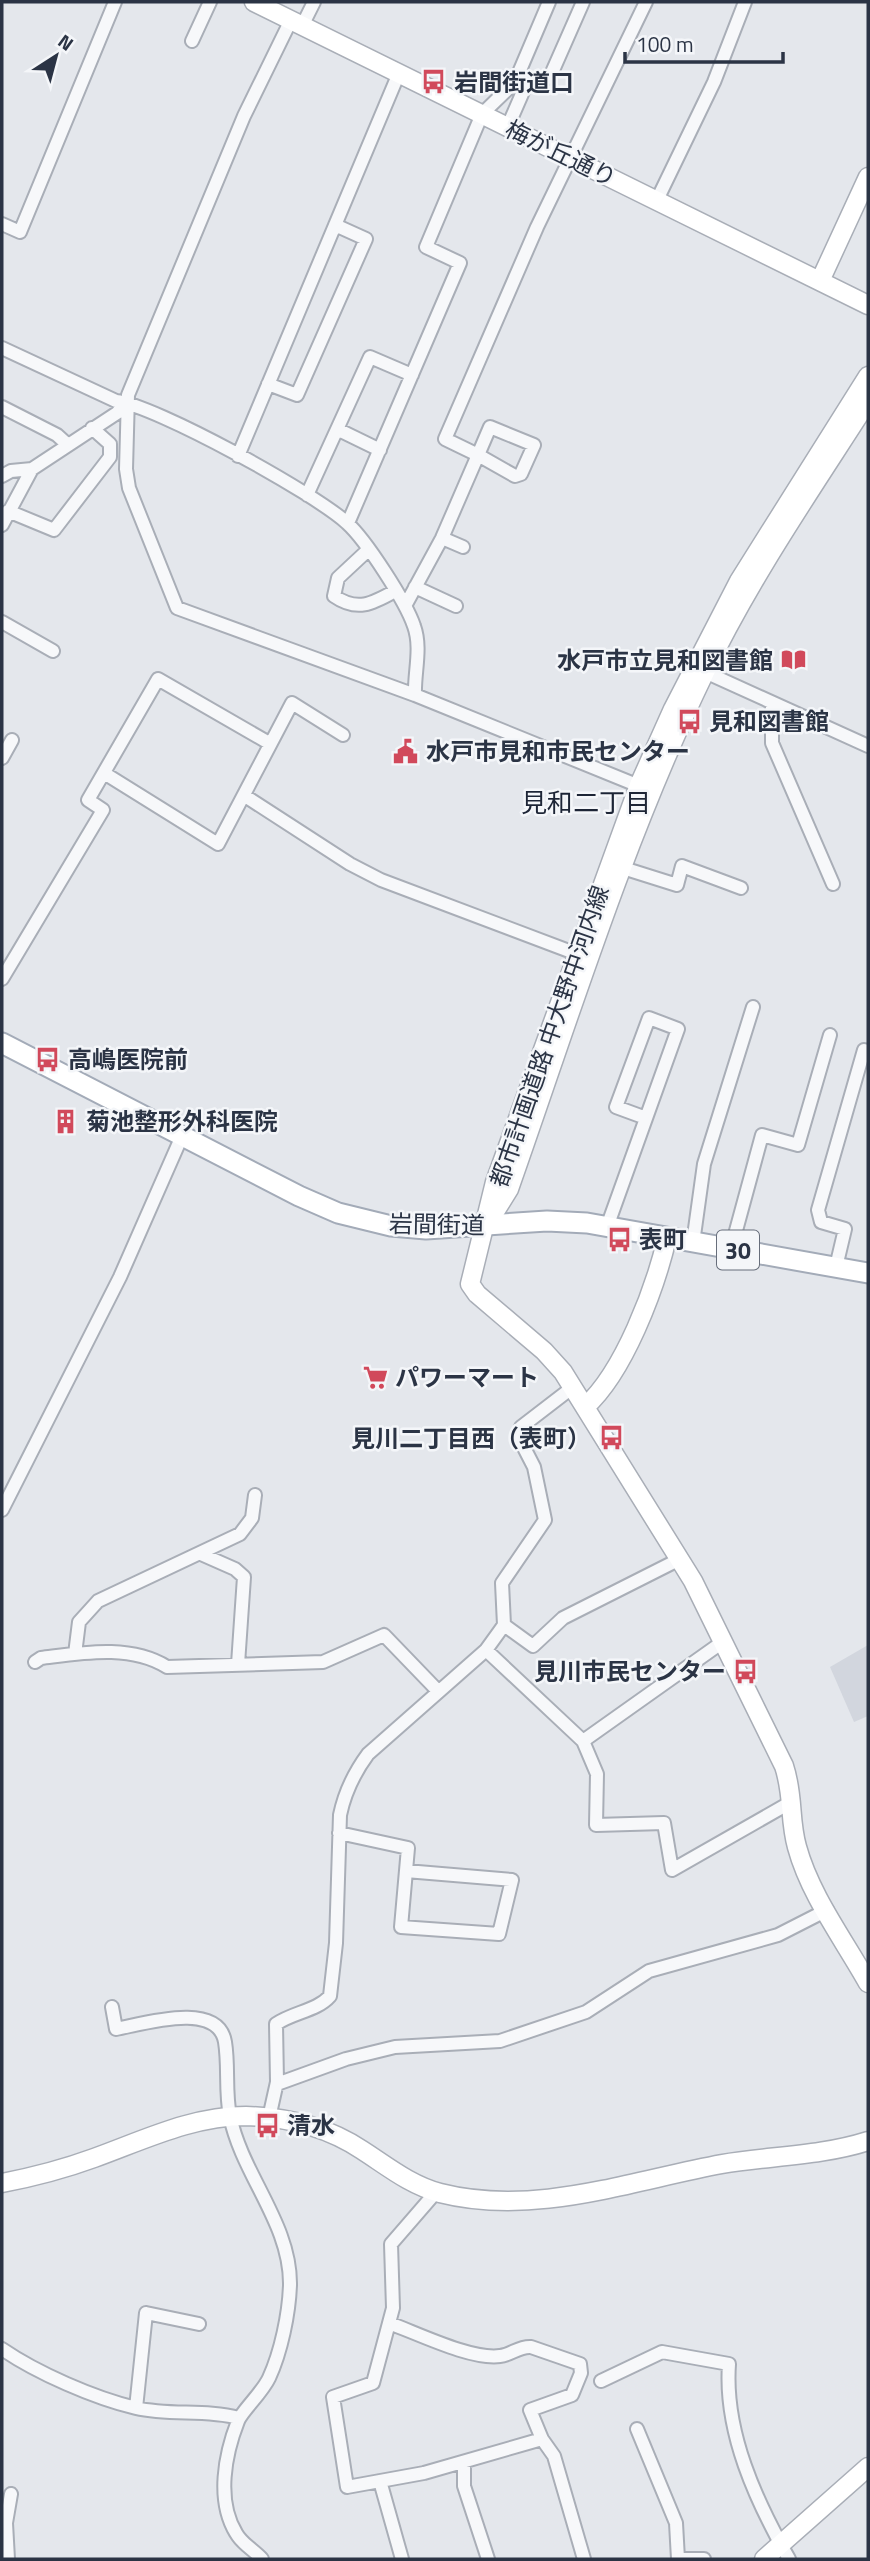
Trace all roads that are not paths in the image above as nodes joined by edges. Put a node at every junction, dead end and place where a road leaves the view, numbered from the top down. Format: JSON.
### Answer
{"nodes":[{"id":1,"x":115,"y":2,"type":"edge"},
{"id":2,"x":210,"y":2,"type":"edge"},
{"id":3,"x":254,"y":2,"type":"edge"},
{"id":4,"x":314,"y":2,"type":"edge"},
{"id":5,"x":549,"y":2,"type":"edge"},
{"id":6,"x":583,"y":2,"type":"edge"},
{"id":7,"x":646,"y":2,"type":"edge"},
{"id":8,"x":745,"y":2,"type":"edge"},
{"id":9,"x":297,"y":23,"type":"junction"},
{"id":10,"x":192,"y":41,"type":"dead end"},
{"id":11,"x":399,"y":73,"type":"junction"},
{"id":12,"x":482,"y":114,"type":"junction"},
{"id":13,"x":508,"y":126,"type":"junction"},
{"id":14,"x":570,"y":157,"type":"junction"},
{"id":15,"x":868,"y":177,"type":"edge"},
{"id":16,"x":657,"y":200,"type":"junction"},
{"id":17,"x":2,"y":224,"type":"edge"},
{"id":18,"x":335,"y":225,"type":"junction"},
{"id":19,"x":820,"y":281,"type":"junction"},
{"id":20,"x":868,"y":305,"type":"edge"},
{"id":21,"x":2,"y":348,"type":"edge"},
{"id":22,"x":412,"y":375,"type":"junction"},
{"id":23,"x":868,"y":376,"type":"edge"},
{"id":24,"x":268,"y":384,"type":"junction"},
{"id":25,"x":868,"y":401,"type":"edge"},
{"id":26,"x":126,"y":402,"type":"junction"},
{"id":27,"x":2,"y":407,"type":"edge"},
{"id":28,"x":93,"y":428,"type":"junction"},
{"id":29,"x":339,"y":430,"type":"junction"},
{"id":30,"x":68,"y":445,"type":"junction"},
{"id":31,"x":380,"y":450,"type":"junction"},
{"id":32,"x":478,"y":455,"type":"junction"},
{"id":33,"x":238,"y":456,"type":"junction"},
{"id":34,"x":32,"y":469,"type":"junction"},
{"id":35,"x":5,"y":471,"type":"edge"},
{"id":36,"x":307,"y":495,"type":"junction"},
{"id":37,"x":8,"y":512,"type":"junction"},
{"id":38,"x":348,"y":523,"type":"junction"},
{"id":39,"x":2,"y":525,"type":"edge"},
{"id":40,"x":442,"y":538,"type":"junction"},
{"id":41,"x":463,"y":547,"type":"dead end"},
{"id":42,"x":368,"y":550,"type":"junction"},
{"id":43,"x":415,"y":587,"type":"junction"},
{"id":44,"x":394,"y":592,"type":"junction"},
{"id":45,"x":405,"y":606,"type":"junction"},
{"id":46,"x":456,"y":606,"type":"dead end"},
{"id":47,"x":2,"y":622,"type":"edge"},
{"id":48,"x":53,"y":651,"type":"dead end"},
{"id":49,"x":705,"y":672,"type":"junction"},
{"id":50,"x":415,"y":695,"type":"junction"},
{"id":51,"x":772,"y":703,"type":"junction"},
{"id":52,"x":343,"y":735,"type":"dead end"},
{"id":53,"x":12,"y":740,"type":"dead end"},
{"id":54,"x":270,"y":743,"type":"junction"},
{"id":55,"x":868,"y":746,"type":"edge"},
{"id":56,"x":2,"y":758,"type":"edge"},
{"id":57,"x":104,"y":773,"type":"junction"},
{"id":58,"x":645,"y":788,"type":"junction"},
{"id":59,"x":245,"y":796,"type":"junction"},
{"id":60,"x":623,"y":868,"type":"junction"},
{"id":61,"x":833,"y":884,"type":"dead end"},
{"id":62,"x":741,"y":888,"type":"dead end"},
{"id":63,"x":578,"y":954,"type":"junction"},
{"id":64,"x":2,"y":979,"type":"edge"},
{"id":65,"x":753,"y":1007,"type":"dead end"},
{"id":66,"x":830,"y":1035,"type":"dead end"},
{"id":67,"x":2,"y":1043,"type":"edge"},
{"id":68,"x":868,"y":1051,"type":"edge"},
{"id":69,"x":646,"y":1118,"type":"junction"},
{"id":70,"x":182,"y":1136,"type":"junction"},
{"id":71,"x":486,"y":1226,"type":"junction"},
{"id":72,"x":607,"y":1227,"type":"junction"},
{"id":73,"x":667,"y":1238,"type":"junction"},
{"id":74,"x":693,"y":1242,"type":"junction"},
{"id":75,"x":731,"y":1249,"type":"junction"},
{"id":76,"x":836,"y":1267,"type":"junction"},
{"id":77,"x":868,"y":1273,"type":"edge"},
{"id":78,"x":573,"y":1387,"type":"junction"},
{"id":79,"x":585,"y":1407,"type":"junction"},
{"id":80,"x":255,"y":1495,"type":"dead end"},
{"id":81,"x":2,"y":1510,"type":"edge"},
{"id":82,"x":201,"y":1554,"type":"junction"},
{"id":83,"x":680,"y":1559,"type":"junction"},
{"id":84,"x":504,"y":1625,"type":"junction"},
{"id":85,"x":724,"y":1641,"type":"junction"},
{"id":86,"x":486,"y":1650,"type":"junction"},
{"id":87,"x":75,"y":1654,"type":"junction"},
{"id":88,"x":36,"y":1662,"type":"dead end"},
{"id":89,"x":238,"y":1664,"type":"junction"},
{"id":90,"x":439,"y":1691,"type":"junction"},
{"id":91,"x":583,"y":1741,"type":"junction"},
{"id":92,"x":793,"y":1801,"type":"junction"},
{"id":93,"x":339,"y":1833,"type":"junction"},
{"id":94,"x":406,"y":1871,"type":"junction"},
{"id":95,"x":827,"y":1910,"type":"junction"},
{"id":96,"x":868,"y":1983,"type":"edge"},
{"id":97,"x":112,"y":2007,"type":"dead end"},
{"id":98,"x":276,"y":2084,"type":"junction"},
{"id":99,"x":230,"y":2117,"type":"junction"},
{"id":100,"x":269,"y":2118,"type":"junction"},
{"id":101,"x":868,"y":2141,"type":"edge"},
{"id":102,"x":3,"y":2181,"type":"edge"},
{"id":103,"x":436,"y":2192,"type":"junction"},
{"id":104,"x":389,"y":2323,"type":"junction"},
{"id":105,"x":199,"y":2324,"type":"dead end"},
{"id":106,"x":2,"y":2349,"type":"edge"},
{"id":107,"x":601,"y":2381,"type":"dead end"},
{"id":108,"x":136,"y":2408,"type":"junction"},
{"id":109,"x":239,"y":2418,"type":"junction"},
{"id":110,"x":637,"y":2429,"type":"dead end"},
{"id":111,"x":542,"y":2440,"type":"junction"},
{"id":112,"x":464,"y":2462,"type":"junction"},
{"id":113,"x":868,"y":2467,"type":"edge"},
{"id":114,"x":380,"y":2481,"type":"junction"},
{"id":115,"x":10,"y":2494,"type":"dead end"},
{"id":116,"x":785,"y":2552,"type":"edge"},
{"id":117,"x":8,"y":2559,"type":"edge"},
{"id":118,"x":262,"y":2559,"type":"edge"},
{"id":119,"x":402,"y":2559,"type":"edge"},
{"id":120,"x":488,"y":2559,"type":"edge"},
{"id":121,"x":584,"y":2559,"type":"edge"},
{"id":122,"x":679,"y":2559,"type":"edge"},
{"id":123,"x":704,"y":2559,"type":"edge"},
{"id":124,"x":764,"y":2559,"type":"edge"}],
"edges":[{"from":1,"to":17,"type":"street"},
{"from":2,"to":10,"type":"street"},
{"from":3,"to":9,"type":"street","name":"梅が丘通り"},
{"from":4,"to":9,"type":"street"},
{"from":5,"to":12,"type":"street"},
{"from":6,"to":13,"type":"street"},
{"from":7,"to":14,"type":"street"},
{"from":8,"to":16,"type":"street"},
{"from":9,"to":11,"type":"street","name":"梅が丘通り"},
{"from":9,"to":26,"type":"street"},
{"from":11,"to":12,"type":"street","name":"梅が丘通り"},
{"from":11,"to":18,"type":"street"},
{"from":12,"to":13,"type":"street","name":"梅が丘通り"},
{"from":12,"to":22,"type":"street"},
{"from":13,"to":14,"type":"street","name":"梅が丘通り"},
{"from":14,"to":16,"type":"street","name":"梅が丘通り"},
{"from":14,"to":32,"type":"street"},
{"from":15,"to":19,"type":"street"},
{"from":16,"to":19,"type":"street","name":"梅が丘通り"},
{"from":18,"to":24,"type":"street"},
{"from":18,"to":24,"type":"street"},
{"from":19,"to":20,"type":"street","name":"梅が丘通り"},
{"from":21,"to":26,"type":"street"},
{"from":22,"to":29,"type":"street"},
{"from":22,"to":31,"type":"street"},
{"from":23,"to":58,"type":"street","name":"都市計画道路 中大野中河内線"},
{"from":24,"to":33,"type":"street"},
{"from":25,"to":49,"type":"street","name":"都市計画道路 中大野中河内線"},
{"from":26,"to":28,"type":"street"},
{"from":26,"to":33,"type":"street"},
{"from":26,"to":50,"type":"street"},
{"from":27,"to":30,"type":"street"},
{"from":28,"to":30,"type":"street"},
{"from":28,"to":37,"type":"street"},
{"from":29,"to":31,"type":"street"},
{"from":29,"to":36,"type":"street"},
{"from":30,"to":34,"type":"street"},
{"from":31,"to":38,"type":"street"},
{"from":32,"to":32,"type":"street"},
{"from":32,"to":40,"type":"street"},
{"from":33,"to":36,"type":"street"},
{"from":34,"to":35,"type":"street"},
{"from":34,"to":37,"type":"street"},
{"from":36,"to":38,"type":"street"},
{"from":37,"to":39,"type":"street"},
{"from":38,"to":42,"type":"street"},
{"from":40,"to":41,"type":"street"},
{"from":40,"to":43,"type":"street"},
{"from":42,"to":44,"type":"street"},
{"from":42,"to":44,"type":"street"},
{"from":43,"to":45,"type":"street"},
{"from":43,"to":46,"type":"street"},
{"from":44,"to":45,"type":"street"},
{"from":45,"to":50,"type":"street"},
{"from":47,"to":48,"type":"street"},
{"from":49,"to":51,"type":"street"},
{"from":49,"to":58,"type":"street","name":"都市計画道路 中大野中河内線"},
{"from":50,"to":58,"type":"street"},
{"from":51,"to":55,"type":"street"},
{"from":51,"to":61,"type":"street"},
{"from":52,"to":54,"type":"street"},
{"from":53,"to":56,"type":"street"},
{"from":54,"to":57,"type":"street"},
{"from":54,"to":59,"type":"street"},
{"from":57,"to":59,"type":"street"},
{"from":57,"to":64,"type":"street"},
{"from":58,"to":60,"type":"street","name":"都市計画道路 中大野中河内線"},
{"from":58,"to":63,"type":"street","name":"都市計画道路 中大野中河内線"},
{"from":59,"to":63,"type":"street"},
{"from":60,"to":62,"type":"street"},
{"from":60,"to":71,"type":"street","name":"都市計画道路 中大野中河内線"},
{"from":63,"to":71,"type":"street","name":"都市計画道路 中大野中河内線"},
{"from":65,"to":74,"type":"street"},
{"from":66,"to":75,"type":"street"},
{"from":67,"to":70,"type":"main road","name":"岩間街道","number":"30"},
{"from":68,"to":76,"type":"street"},
{"from":69,"to":69,"type":"street"},
{"from":69,"to":72,"type":"street"},
{"from":70,"to":71,"type":"main road","name":"岩間街道","number":"30"},
{"from":70,"to":81,"type":"street"},
{"from":71,"to":72,"type":"main road","name":"岩間街道","number":"30"},
{"from":71,"to":78,"type":"street"},
{"from":72,"to":73,"type":"main road","name":"岩間街道","number":"30"},
{"from":73,"to":74,"type":"main road","name":"岩間街道","number":"30"},
{"from":73,"to":79,"type":"street"},
{"from":74,"to":75,"type":"main road","name":"岩間街道","number":"30"},
{"from":75,"to":76,"type":"main road","name":"岩間街道","number":"30"},
{"from":76,"to":77,"type":"main road","name":"岩間街道","number":"30"},
{"from":78,"to":79,"type":"street"},
{"from":78,"to":84,"type":"street"},
{"from":79,"to":83,"type":"street"},
{"from":80,"to":82,"type":"street"},
{"from":82,"to":87,"type":"street"},
{"from":82,"to":89,"type":"street"},
{"from":83,"to":84,"type":"street"},
{"from":83,"to":85,"type":"street"},
{"from":84,"to":86,"type":"street"},
{"from":85,"to":91,"type":"street"},
{"from":85,"to":92,"type":"street"},
{"from":86,"to":90,"type":"street"},
{"from":86,"to":91,"type":"street"},
{"from":87,"to":88,"type":"street"},
{"from":87,"to":89,"type":"street"},
{"from":89,"to":90,"type":"street"},
{"from":90,"to":93,"type":"street"},
{"from":91,"to":92,"type":"street"},
{"from":92,"to":95,"type":"street"},
{"from":93,"to":94,"type":"street"},
{"from":93,"to":98,"type":"street"},
{"from":94,"to":94,"type":"street"},
{"from":95,"to":96,"type":"street"},
{"from":95,"to":98,"type":"street"},
{"from":97,"to":99,"type":"street"},
{"from":98,"to":100,"type":"street"},
{"from":99,"to":100,"type":"street"},
{"from":99,"to":102,"type":"street"},
{"from":99,"to":109,"type":"street"},
{"from":100,"to":103,"type":"street"},
{"from":101,"to":103,"type":"street"},
{"from":103,"to":104,"type":"street"},
{"from":104,"to":111,"type":"street"},
{"from":104,"to":114,"type":"street"},
{"from":105,"to":108,"type":"street"},
{"from":106,"to":108,"type":"street"},
{"from":107,"to":116,"type":"street"},
{"from":108,"to":109,"type":"street"},
{"from":109,"to":118,"type":"street"},
{"from":110,"to":122,"type":"street"},
{"from":111,"to":112,"type":"street"},
{"from":111,"to":121,"type":"street"},
{"from":112,"to":114,"type":"street"},
{"from":112,"to":120,"type":"street"},
{"from":113,"to":116,"type":"street"},
{"from":114,"to":119,"type":"street"},
{"from":115,"to":117,"type":"street"},
{"from":116,"to":124,"type":"street"},
{"from":122,"to":123,"type":"street"}]}
